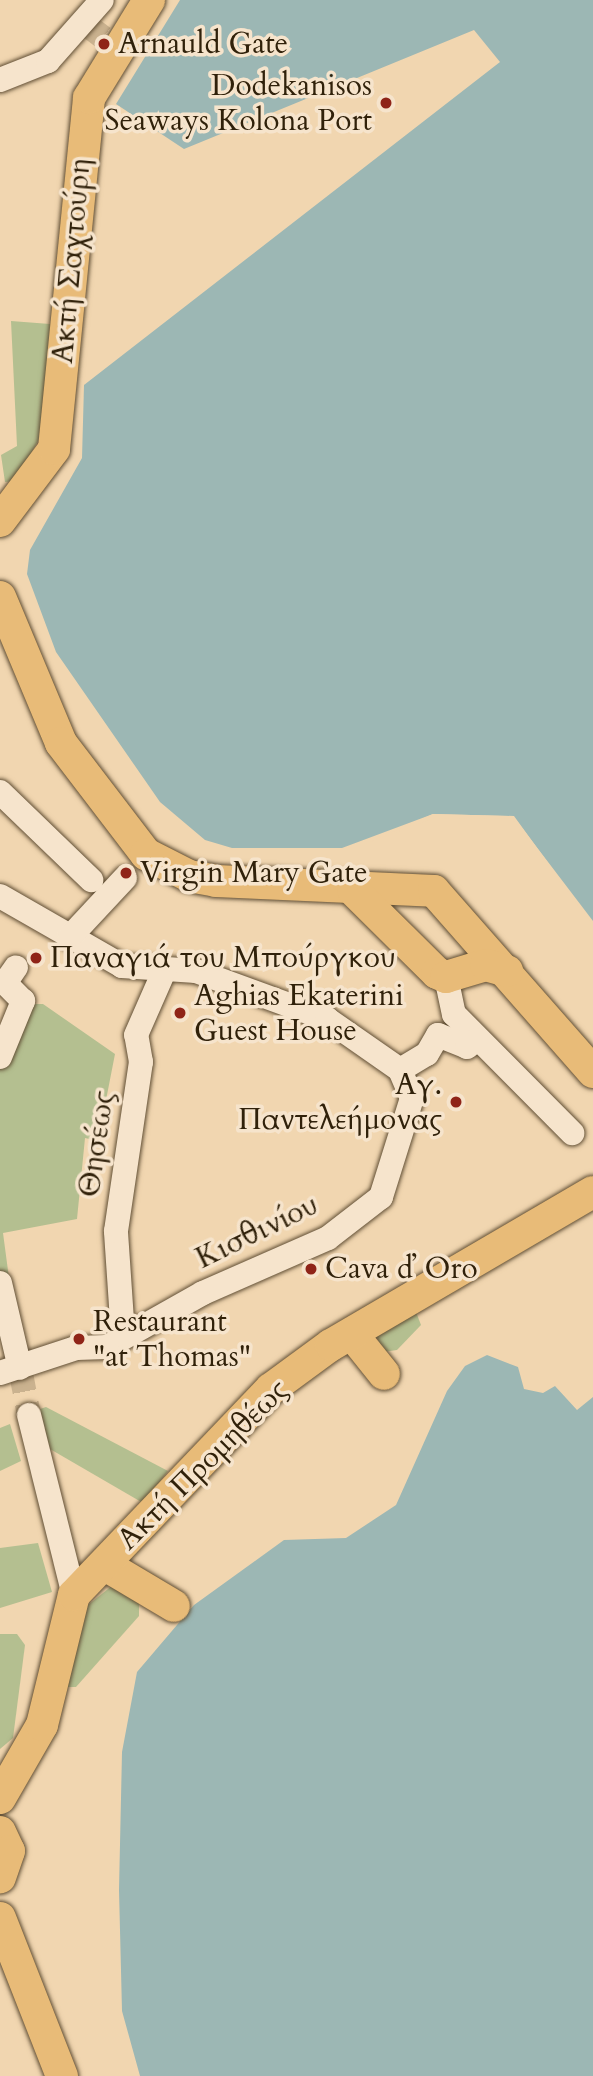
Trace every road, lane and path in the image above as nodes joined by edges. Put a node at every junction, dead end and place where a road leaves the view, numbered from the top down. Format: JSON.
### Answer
{"nodes":[{"id":1,"x":102,"y":0,"type":"edge"},
{"id":2,"x":149,"y":0,"type":"edge"},
{"id":3,"x":77,"y":14,"type":"edge"},
{"id":4,"x":0,"y":80,"type":"edge"},
{"id":5,"x":0,"y":521,"type":"edge"},
{"id":6,"x":0,"y":597,"type":"edge"},
{"id":7,"x":0,"y":792,"type":"edge"},
{"id":8,"x":117,"y":877,"type":"junction"},
{"id":9,"x":353,"y":890,"type":"junction"},
{"id":10,"x":0,"y":896,"type":"edge"},
{"id":11,"x":69,"y":938,"type":"junction"},
{"id":12,"x":16,"y":967,"type":"dead end"},
{"id":13,"x":165,"y":969,"type":"junction"},
{"id":14,"x":507,"y":971,"type":"junction"},
{"id":15,"x":446,"y":977,"type":"junction"},
{"id":16,"x":476,"y":1040,"type":"junction"},
{"id":17,"x":0,"y":1057,"type":"edge"},
{"id":18,"x":400,"y":1070,"type":"junction"},
{"id":19,"x":593,"y":1072,"type":"edge"},
{"id":20,"x":572,"y":1133,"type":"dead end"},
{"id":21,"x":593,"y":1192,"type":"edge"},
{"id":22,"x":0,"y":1283,"type":"edge"},
{"id":23,"x":352,"y":1334,"type":"junction"},
{"id":24,"x":123,"y":1335,"type":"junction"},
{"id":25,"x":14,"y":1368,"type":"edge"},
{"id":26,"x":384,"y":1374,"type":"dead end"},
{"id":27,"x":29,"y":1415,"type":"tunnel mouth"},
{"id":28,"x":104,"y":1564,"type":"junction"},
{"id":29,"x":74,"y":1595,"type":"junction"},
{"id":30,"x":174,"y":1606,"type":"dead end"},
{"id":31,"x":2,"y":1804,"type":"edge"},
{"id":32,"x":0,"y":1832,"type":"edge"},
{"id":33,"x":0,"y":1877,"type":"edge"},
{"id":34,"x":0,"y":1918,"type":"edge"},
{"id":35,"x":62,"y":2076,"type":"edge"}],
"edges":[{"from":1,"to":3,"type":"street"},
{"from":2,"to":5,"type":"main road","name":"Ακτή Σαχτούρη"},
{"from":3,"to":4,"type":"street"},
{"from":6,"to":8,"type":"main road"},
{"from":7,"to":8,"type":"street"},
{"from":8,"to":9,"type":"main road"},
{"from":8,"to":11,"type":"street"},
{"from":9,"to":14,"type":"main road"},
{"from":9,"to":15,"type":"main road"},
{"from":10,"to":11,"type":"street"},
{"from":11,"to":13,"type":"street"},
{"from":12,"to":17,"type":"street"},
{"from":13,"to":18,"type":"street"},
{"from":13,"to":24,"type":"street","name":"Θησέως"},
{"from":14,"to":15,"type":"main road"},
{"from":14,"to":19,"type":"main road"},
{"from":15,"to":16,"type":"street"},
{"from":16,"to":18,"type":"street"},
{"from":16,"to":20,"type":"street"},
{"from":18,"to":24,"type":"street","name":"Κισθινίου"},
{"from":21,"to":23,"type":"main road","name":"Ακτή Προμηθέως"},
{"from":22,"to":25,"type":"street"},
{"from":23,"to":26,"type":"main road"},
{"from":23,"to":28,"type":"main road","name":"Ακτή Προμηθέως"},
{"from":24,"to":25,"type":"street","name":"Κισθινίου"},
{"from":27,"to":29,"type":"street"},
{"from":28,"to":29,"type":"main road","name":"Ακτή Προμηθέως"},
{"from":28,"to":30,"type":"main road"},
{"from":29,"to":31,"type":"main road"},
{"from":32,"to":33,"type":"main road"},
{"from":34,"to":35,"type":"main road"}]}
